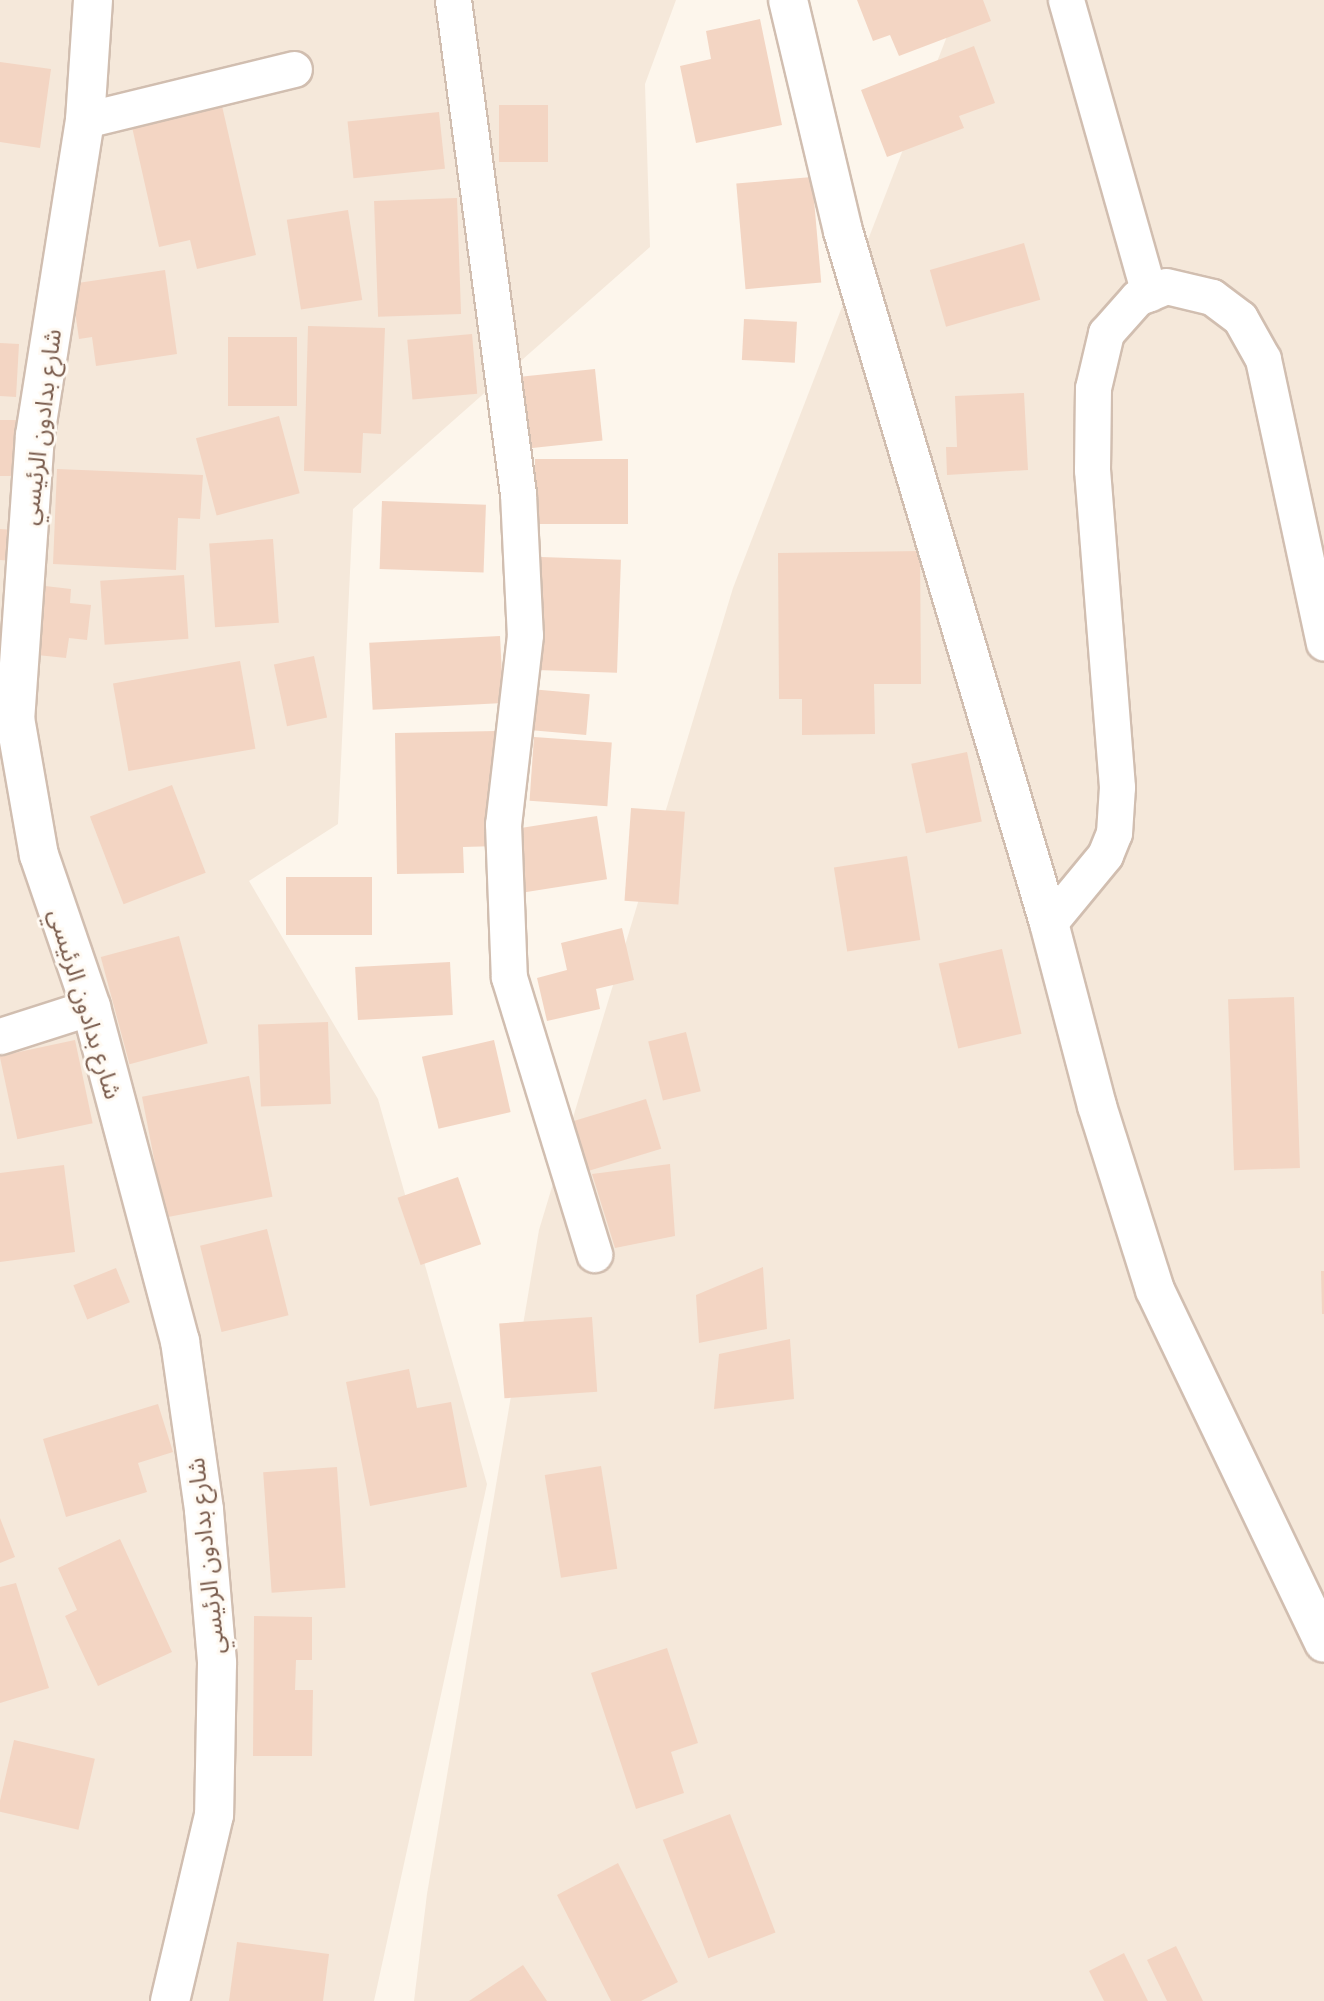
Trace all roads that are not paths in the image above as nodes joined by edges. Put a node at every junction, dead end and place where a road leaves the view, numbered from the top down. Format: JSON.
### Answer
{"nodes":[{"id":1,"x":93,"y":0,"type":"edge"},
{"id":2,"x":453,"y":0,"type":"edge"},
{"id":3,"x":788,"y":0,"type":"edge"},
{"id":4,"x":1066,"y":0,"type":"edge"},
{"id":5,"x":294,"y":69,"type":"dead end"},
{"id":6,"x":85,"y":120,"type":"junction"},
{"id":7,"x":1149,"y":293,"type":"junction"},
{"id":8,"x":1324,"y":643,"type":"edge"},
{"id":9,"x":1049,"y":923,"type":"junction"},
{"id":10,"x":91,"y":1007,"type":"junction"},
{"id":11,"x":0,"y":1036,"type":"edge"},
{"id":12,"x":594,"y":1254,"type":"dead end"},
{"id":13,"x":1324,"y":1643,"type":"edge"},
{"id":14,"x":170,"y":2001,"type":"edge"}],
"edges":[{"from":1,"to":6,"type":"main road","name":"شارع بدادون الرئيسي"},
{"from":2,"to":12,"type":"street"},
{"from":3,"to":9,"type":"main road"},
{"from":4,"to":7,"type":"street"},
{"from":5,"to":6,"type":"street"},
{"from":6,"to":10,"type":"main road","name":"شارع بدادون الرئيسي"},
{"from":7,"to":8,"type":"street"},
{"from":7,"to":9,"type":"street"},
{"from":9,"to":13,"type":"main road"},
{"from":10,"to":11,"type":"street"},
{"from":10,"to":14,"type":"main road","name":"شارع بدادون الرئيسي"}]}
